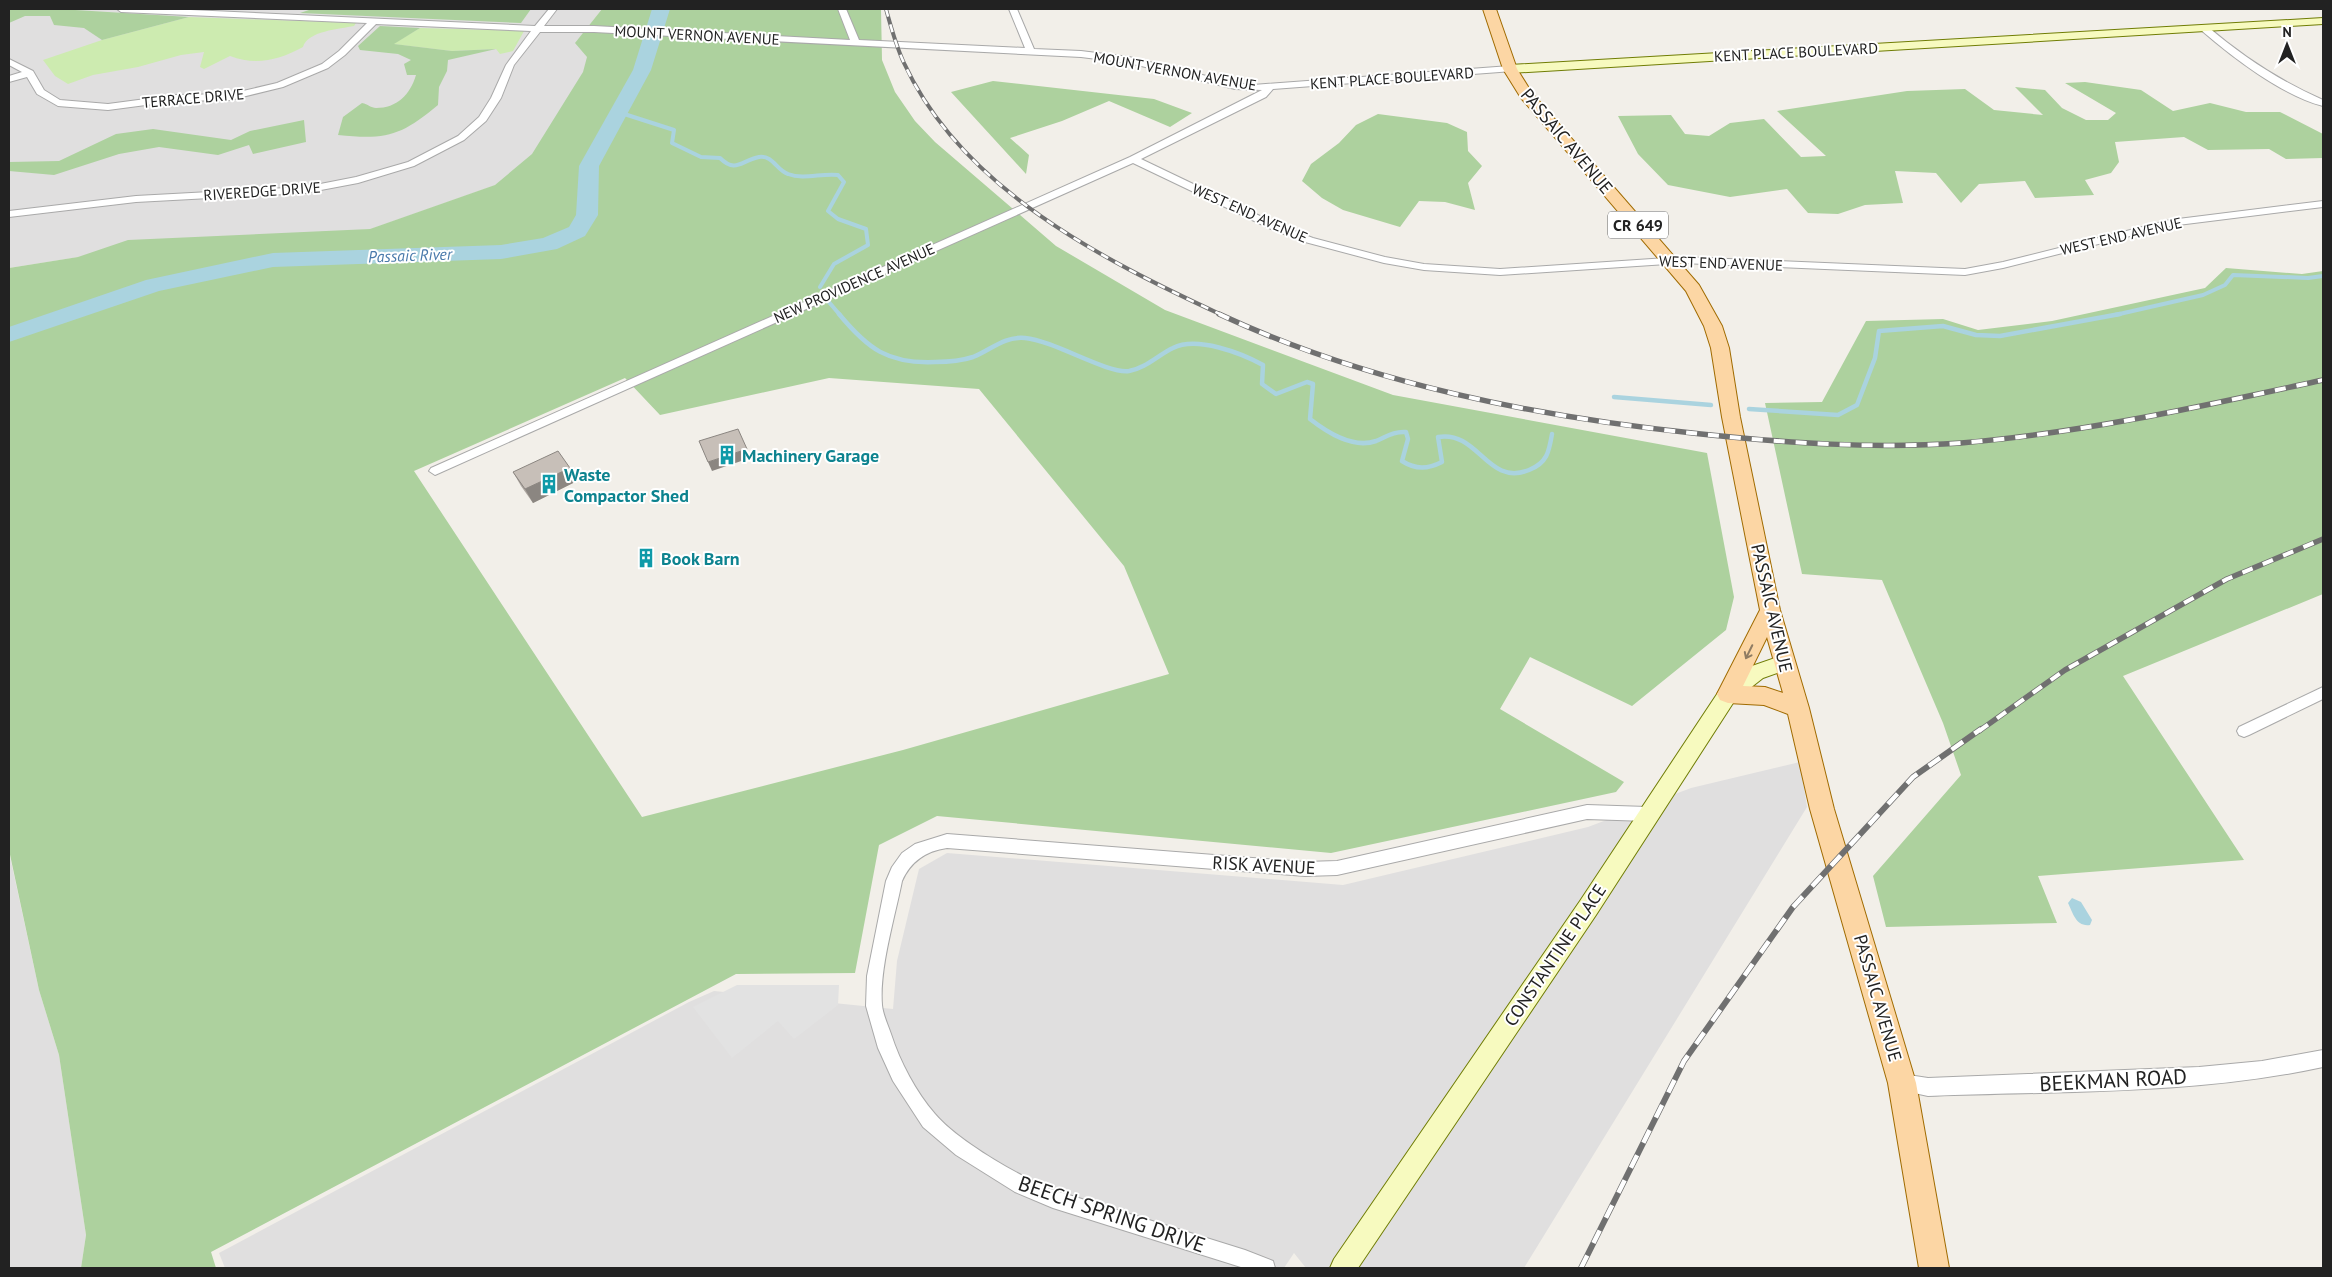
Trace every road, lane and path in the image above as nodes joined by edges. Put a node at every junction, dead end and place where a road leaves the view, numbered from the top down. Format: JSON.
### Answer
{"nodes":[{"id":1,"x":121,"y":9,"type":"edge"},
{"id":2,"x":554,"y":9,"type":"edge"},
{"id":3,"x":842,"y":9,"type":"edge"},
{"id":4,"x":1012,"y":9,"type":"edge"},
{"id":5,"x":1489,"y":9,"type":"edge"},
{"id":6,"x":374,"y":21,"type":"junction"},
{"id":7,"x":2323,"y":21,"type":"edge"},
{"id":8,"x":2204,"y":28,"type":"junction"},
{"id":9,"x":538,"y":29,"type":"junction"},
{"id":10,"x":856,"y":43,"type":"junction"},
{"id":11,"x":1031,"y":52,"type":"junction"},
{"id":12,"x":9,"y":62,"type":"edge"},
{"id":13,"x":1510,"y":69,"type":"junction"},
{"id":14,"x":30,"y":73,"type":"junction"},
{"id":15,"x":9,"y":79,"type":"edge"},
{"id":16,"x":1269,"y":88,"type":"junction"},
{"id":17,"x":2323,"y":103,"type":"edge"},
{"id":18,"x":1133,"y":159,"type":"junction"},
{"id":19,"x":2323,"y":204,"type":"edge"},
{"id":20,"x":9,"y":214,"type":"edge"},
{"id":21,"x":1668,"y":260,"type":"junction"},
{"id":22,"x":435,"y":471,"type":"dead end"},
{"id":23,"x":1770,"y":610,"type":"junction"},
{"id":24,"x":1784,"y":663,"type":"junction"},
{"id":25,"x":1728,"y":694,"type":"junction"},
{"id":26,"x":2323,"y":694,"type":"edge"},
{"id":27,"x":1798,"y":708,"type":"junction"},
{"id":28,"x":2244,"y":731,"type":"dead end"},
{"id":29,"x":1647,"y":814,"type":"junction"},
{"id":30,"x":894,"y":881,"type":"joint"},
{"id":31,"x":2323,"y":1058,"type":"edge"},
{"id":32,"x":1902,"y":1083,"type":"junction"},
{"id":33,"x":1266,"y":1268,"type":"edge"},
{"id":34,"x":1343,"y":1268,"type":"edge"},
{"id":35,"x":1934,"y":1268,"type":"edge"}],
"edges":[{"from":1,"to":6,"type":"street","name":"MOUNT VERNON AVENUE"},
{"from":2,"to":9,"type":"street","name":"RIVEREDGE DRIVE"},
{"from":3,"to":10,"type":"street"},
{"from":4,"to":11,"type":"street"},
{"from":5,"to":13,"type":"main road","name":"PASSAIC AVENUE","number":"CR 649"},
{"from":6,"to":9,"type":"street","name":"MOUNT VERNON AVENUE"},
{"from":6,"to":14,"type":"street","name":"TERRACE DRIVE"},
{"from":7,"to":8,"type":"street","name":"KENT PLACE BOULEVARD"},
{"from":8,"to":13,"type":"street","name":"KENT PLACE BOULEVARD"},
{"from":8,"to":17,"type":"street"},
{"from":9,"to":10,"type":"street","name":"MOUNT VERNON AVENUE"},
{"from":9,"to":20,"type":"street","name":"RIVEREDGE DRIVE"},
{"from":10,"to":11,"type":"street","name":"MOUNT VERNON AVENUE"},
{"from":11,"to":16,"type":"street","name":"MOUNT VERNON AVENUE"},
{"from":12,"to":14,"type":"street"},
{"from":13,"to":16,"type":"street","name":"KENT PLACE BOULEVARD"},
{"from":13,"to":21,"type":"main road","name":"PASSAIC AVENUE","number":"CR 649"},
{"from":14,"to":15,"type":"street"},
{"from":16,"to":18,"type":"street","name":"NEW PROVIDENCE AVENUE"},
{"from":18,"to":21,"type":"street","name":"WEST END AVENUE"},
{"from":18,"to":22,"type":"street","name":"NEW PROVIDENCE AVENUE"},
{"from":19,"to":21,"type":"street","name":"WEST END AVENUE"},
{"from":21,"to":23,"type":"main road","name":"PASSAIC AVENUE","number":"CR 649"},
{"from":23,"to":24,"type":"main road","name":"PASSAIC AVENUE","number":"CR 649"},
{"from":23,"to":25,"type":"main road","one_way":true},
{"from":24,"to":25,"type":"street","name":"CONSTANTINE PLACE"},
{"from":24,"to":27,"type":"main road","name":"PASSAIC AVENUE"},
{"from":25,"to":27,"type":"main road"},
{"from":25,"to":29,"type":"street","name":"CONSTANTINE PLACE"},
{"from":26,"to":28,"type":"street"},
{"from":27,"to":32,"type":"main road","name":"PASSAIC AVENUE"},
{"from":29,"to":30,"type":"street","name":"RISK AVENUE"},
{"from":29,"to":34,"type":"street","name":"CONSTANTINE PLACE"},
{"from":30,"to":33,"type":"street","name":"BEECH SPRING DRIVE"},
{"from":31,"to":32,"type":"street","name":"BEEKMAN ROAD"},
{"from":32,"to":35,"type":"main road","name":"PASSAIC AVENUE"}]}
